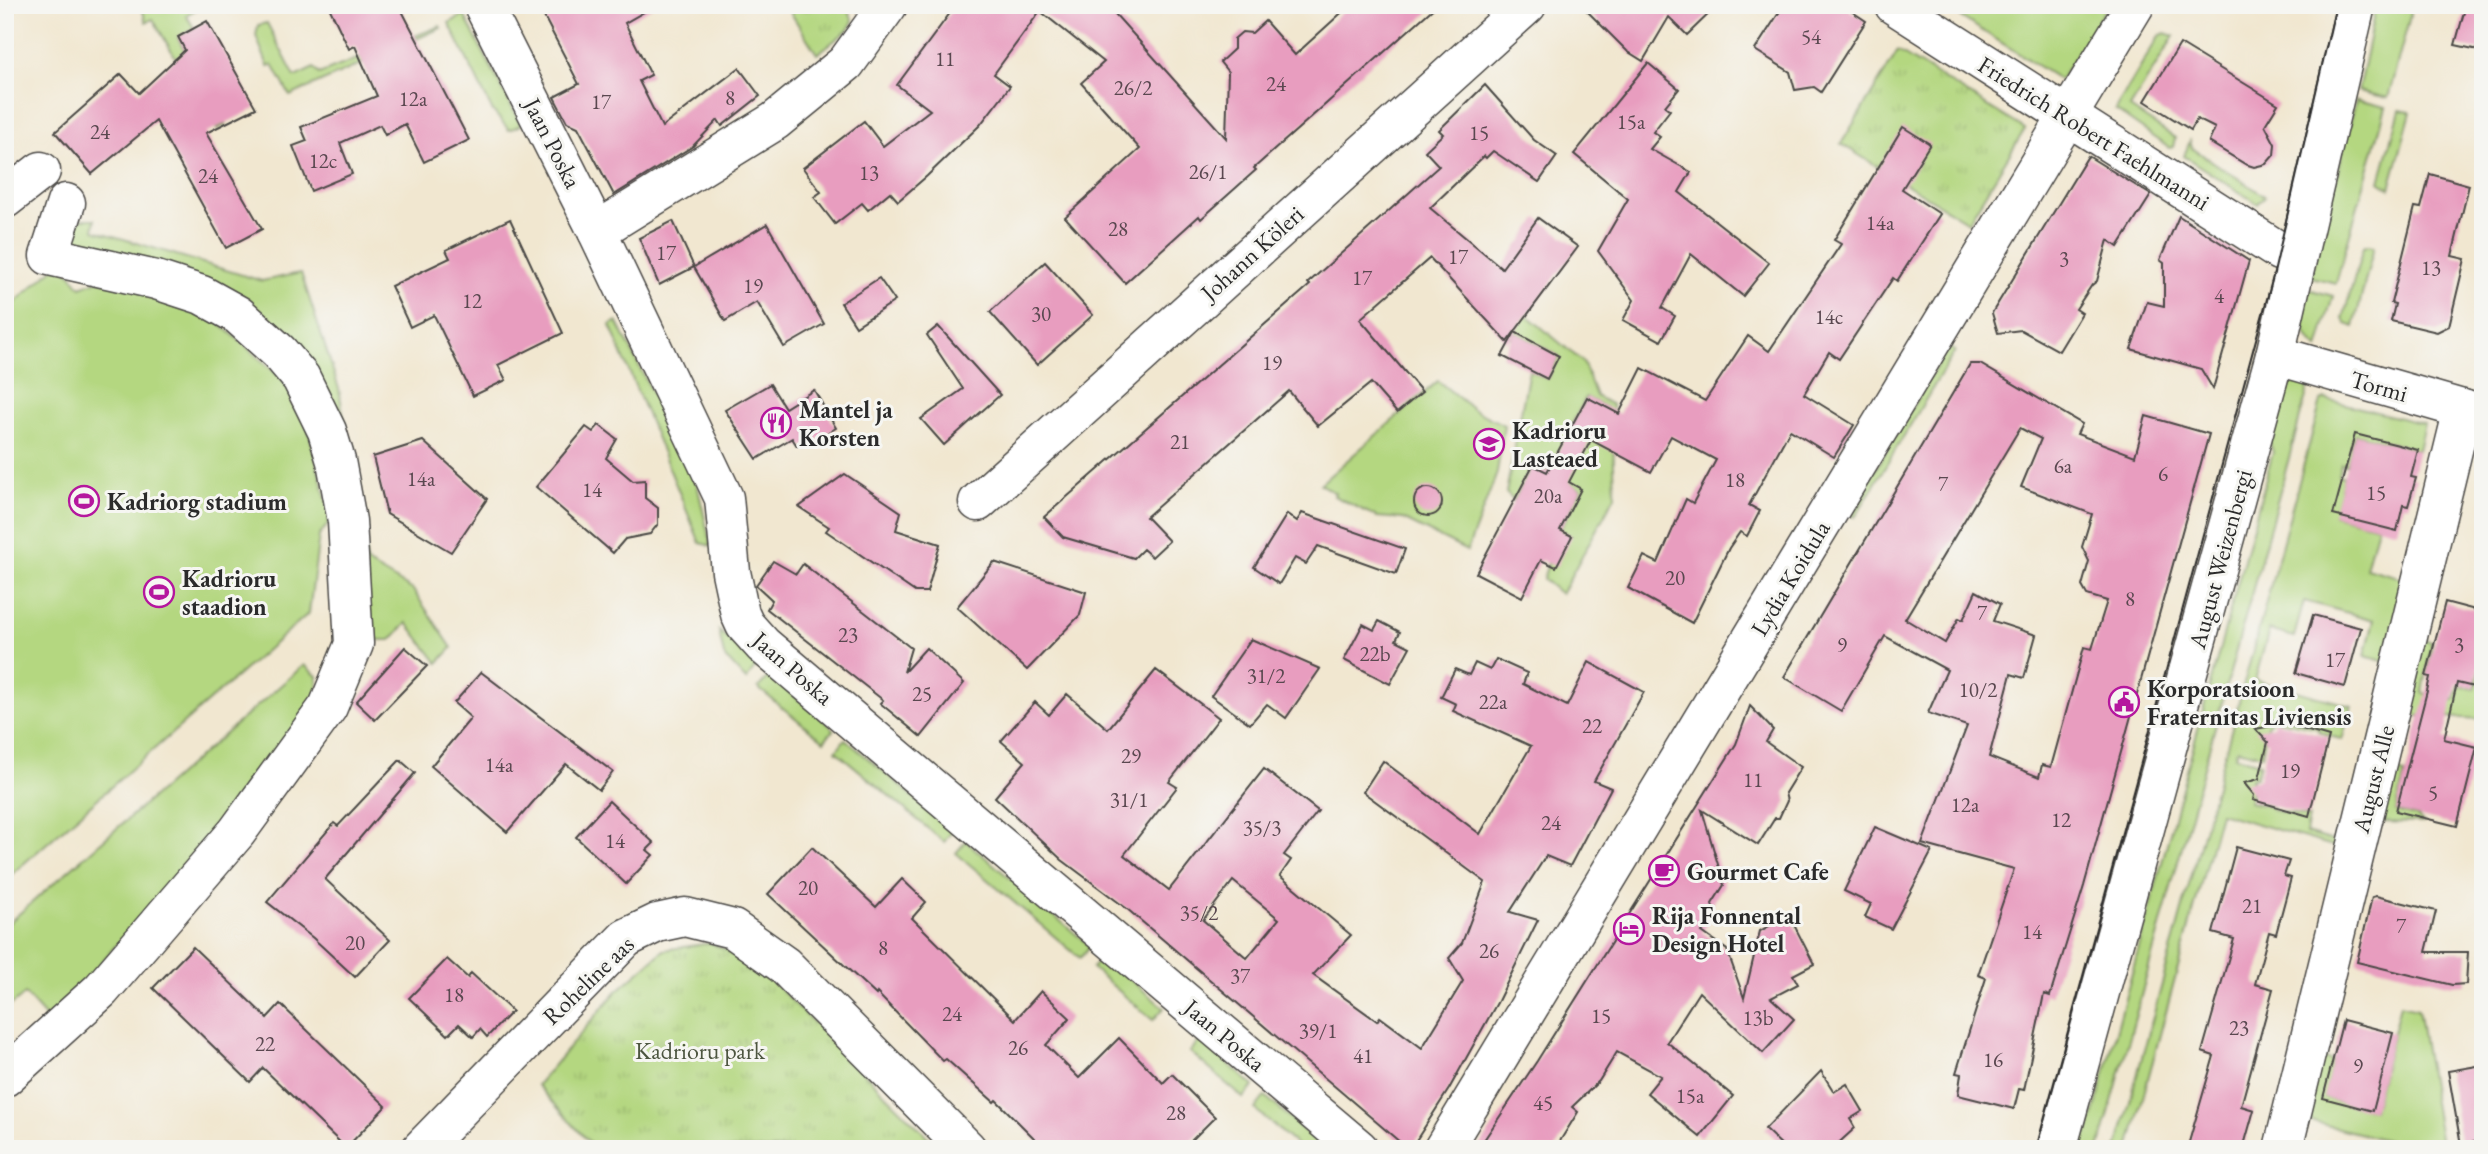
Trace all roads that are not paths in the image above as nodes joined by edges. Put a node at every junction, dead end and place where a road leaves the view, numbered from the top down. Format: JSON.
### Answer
{"nodes":[{"id":1,"x":483,"y":5,"type":"edge"},
{"id":2,"x":888,"y":5,"type":"edge"},
{"id":3,"x":1527,"y":5,"type":"edge"},
{"id":4,"x":1894,"y":5,"type":"edge"},
{"id":5,"x":2135,"y":5,"type":"edge"},
{"id":6,"x":2356,"y":5,"type":"edge"},
{"id":7,"x":2068,"y":116,"type":"junction"},
{"id":8,"x":41,"y":171,"type":"dead end"},
{"id":9,"x":5,"y":199,"type":"edge"},
{"id":10,"x":66,"y":203,"type":"dead end"},
{"id":11,"x":597,"y":232,"type":"junction"},
{"id":12,"x":2296,"y":256,"type":"junction"},
{"id":13,"x":2275,"y":355,"type":"junction"},
{"id":14,"x":2473,"y":412,"type":"edge"},
{"id":15,"x":978,"y":502,"type":"dead end"},
{"id":16,"x":5,"y":1077,"type":"edge"},
{"id":17,"x":421,"y":1149,"type":"edge"},
{"id":18,"x":967,"y":1149,"type":"edge"},
{"id":19,"x":1359,"y":1149,"type":"edge"},
{"id":20,"x":1443,"y":1149,"type":"edge"},
{"id":21,"x":2057,"y":1149,"type":"edge"},
{"id":22,"x":2283,"y":1149,"type":"edge"}],
"edges":[{"from":1,"to":11,"type":"street","name":"Jaan Poska"},
{"from":2,"to":11,"type":"street"},
{"from":3,"to":15,"type":"street","name":"Johann Köleri"},
{"from":4,"to":7,"type":"street","name":"Friedrich Robert Faehlmanni"},
{"from":5,"to":7,"type":"street","name":"Lydia Koidula"},
{"from":6,"to":12,"type":"street","name":"August Weizenbergi"},
{"from":7,"to":12,"type":"street","name":"Friedrich Robert Faehlmanni"},
{"from":7,"to":20,"type":"street","name":"Lydia Koidula"},
{"from":8,"to":9,"type":"street"},
{"from":10,"to":16,"type":"street"},
{"from":11,"to":19,"type":"street","name":"Jaan Poska"},
{"from":12,"to":13,"type":"street","name":"August Weizenbergi"},
{"from":13,"to":14,"type":"street","name":"Tormi"},
{"from":13,"to":21,"type":"street","name":"August Weizenbergi"},
{"from":14,"to":22,"type":"street","name":"August Alle"},
{"from":17,"to":18,"type":"street","name":"Roheline aas"}]}
